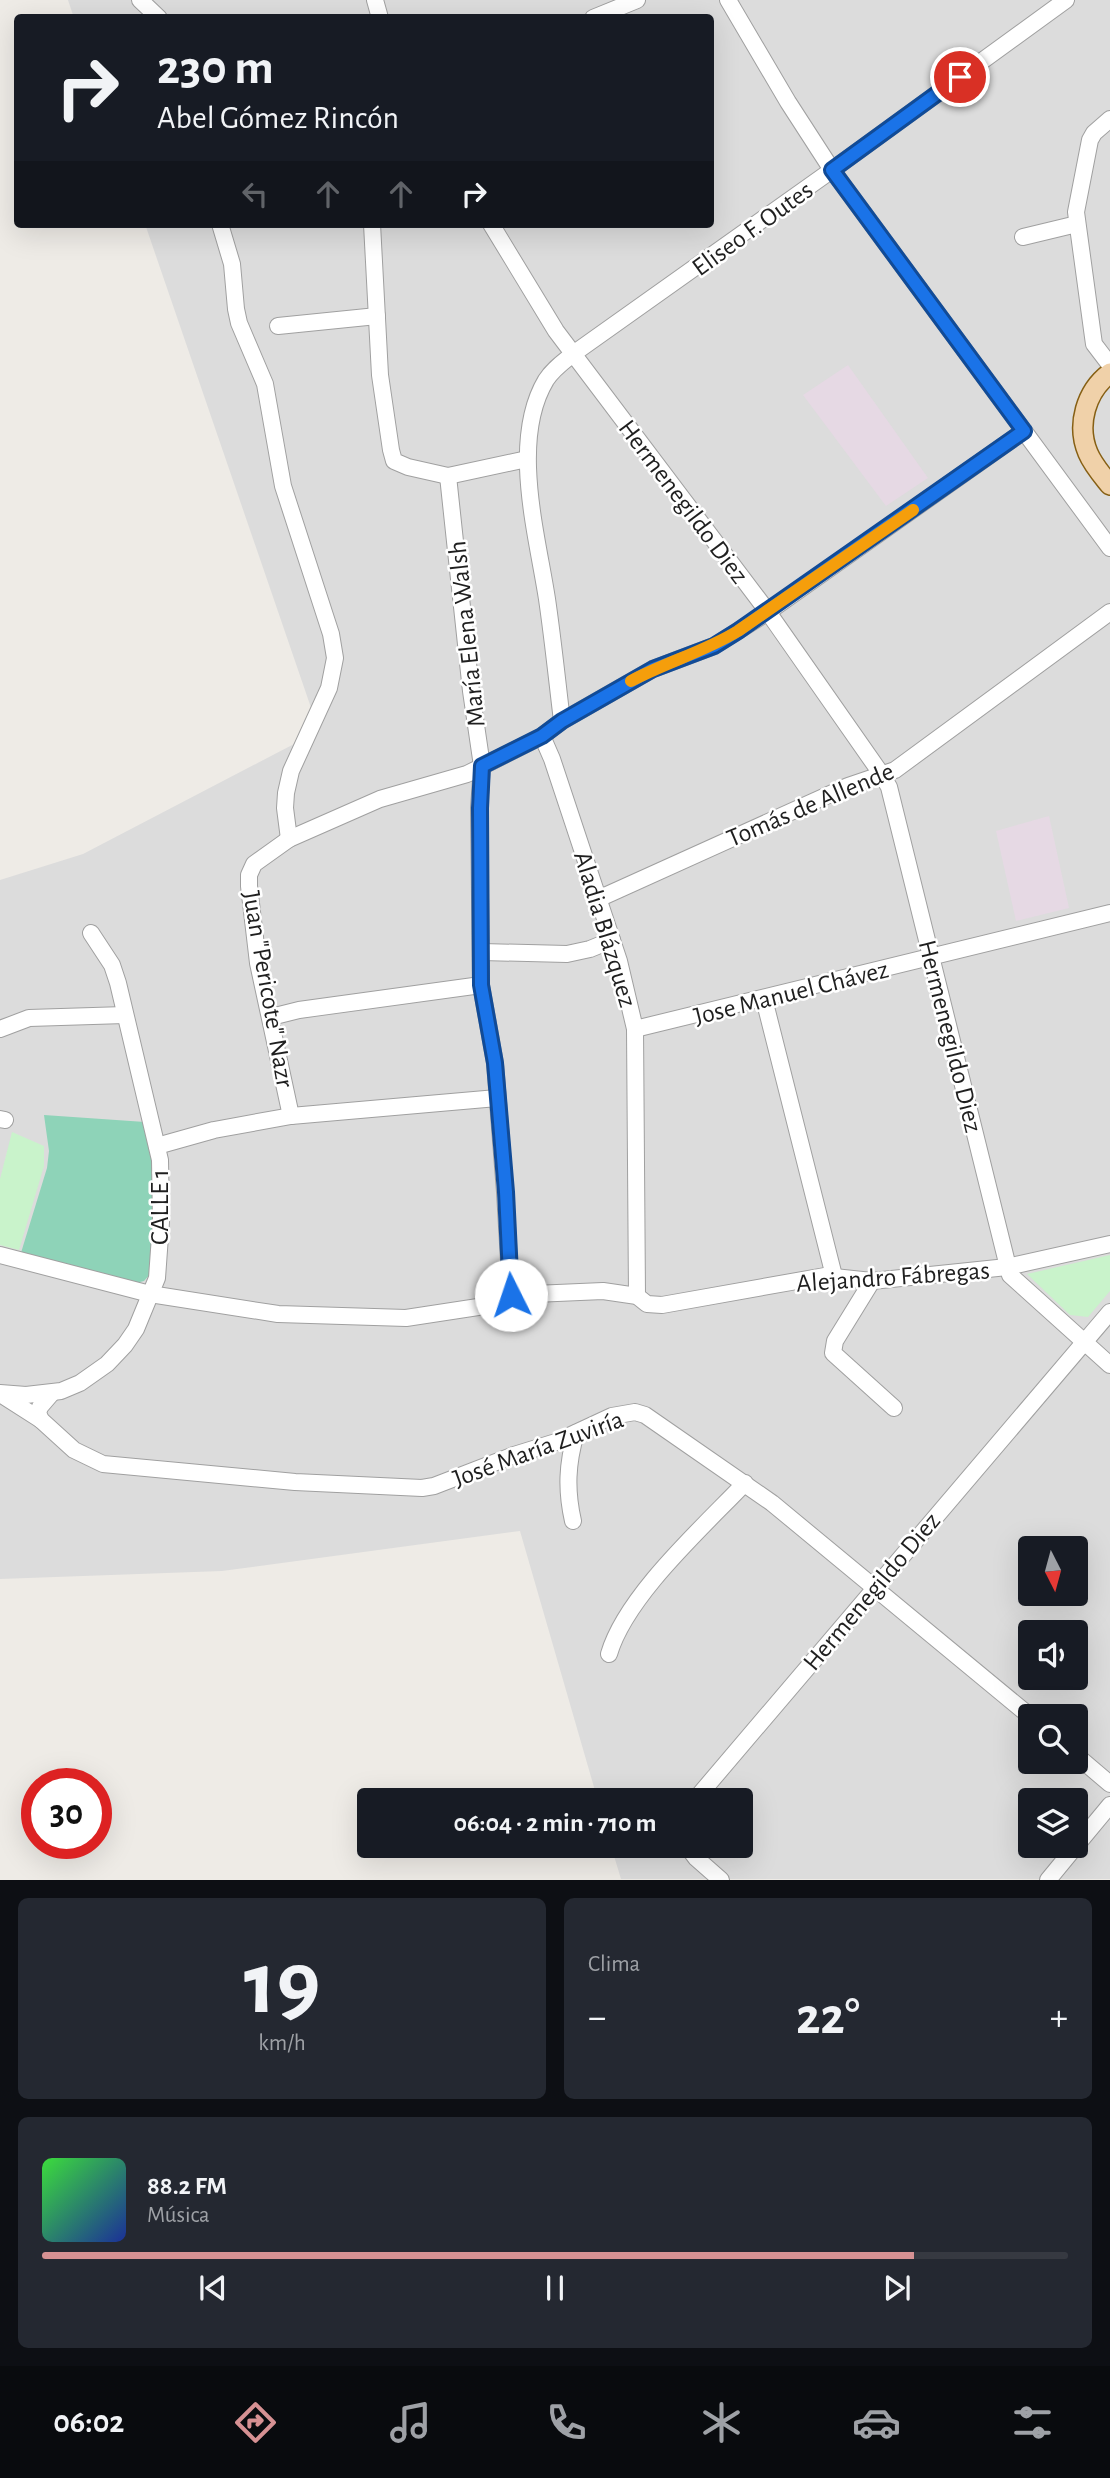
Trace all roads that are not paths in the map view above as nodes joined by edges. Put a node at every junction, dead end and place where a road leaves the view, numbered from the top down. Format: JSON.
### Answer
{"nodes":[{"id":1,"x":140,"y":0,"type":"edge"},
{"id":2,"x":637,"y":0,"type":"edge"},
{"id":3,"x":729,"y":0,"type":"edge"},
{"id":4,"x":1066,"y":0,"type":"edge"},
{"id":5,"x":155,"y":14,"type":"edge"},
{"id":6,"x":603,"y":14,"type":"edge"},
{"id":7,"x":1110,"y":119,"type":"edge"},
{"id":8,"x":832,"y":170,"type":"junction"},
{"id":9,"x":1077,"y":224,"type":"junction"},
{"id":10,"x":221,"y":228,"type":"edge"},
{"id":11,"x":372,"y":228,"type":"edge"},
{"id":12,"x":493,"y":228,"type":"edge"},
{"id":13,"x":1023,"y":237,"type":"dead end"},
{"id":14,"x":377,"y":316,"type":"junction"},
{"id":15,"x":278,"y":326,"type":"dead end"},
{"id":16,"x":573,"y":354,"type":"junction"},
{"id":17,"x":1110,"y":365,"type":"edge"},
{"id":18,"x":1110,"y":373,"type":"edge"},
{"id":19,"x":1024,"y":431,"type":"junction"},
{"id":20,"x":527,"y":459,"type":"junction"},
{"id":21,"x":448,"y":476,"type":"junction"},
{"id":22,"x":1110,"y":485,"type":"edge"},
{"id":23,"x":1110,"y":548,"type":"edge"},
{"id":24,"x":768,"y":612,"type":"junction"},
{"id":25,"x":1110,"y":612,"type":"edge"},
{"id":26,"x":562,"y":721,"type":"junction"},
{"id":27,"x":542,"y":736,"type":"junction"},
{"id":28,"x":482,"y":766,"type":"junction"},
{"id":29,"x":883,"y":775,"type":"junction"},
{"id":30,"x":289,"y":839,"type":"junction"},
{"id":31,"x":598,"y":899,"type":"junction"},
{"id":32,"x":1110,"y":914,"type":"edge"},
{"id":33,"x":90,"y":933,"type":"dead end"},
{"id":34,"x":612,"y":940,"type":"junction"},
{"id":35,"x":482,"y":952,"type":"junction"},
{"id":36,"x":932,"y":957,"type":"junction"},
{"id":37,"x":481,"y":985,"type":"junction"},
{"id":38,"x":764,"y":999,"type":"junction"},
{"id":39,"x":125,"y":1015,"type":"junction"},
{"id":40,"x":271,"y":1017,"type":"junction"},
{"id":41,"x":0,"y":1029,"type":"edge"},
{"id":42,"x":635,"y":1029,"type":"junction"},
{"id":43,"x":497,"y":1098,"type":"junction"},
{"id":44,"x":291,"y":1116,"type":"junction"},
{"id":45,"x":157,"y":1146,"type":"junction"},
{"id":46,"x":1110,"y":1244,"type":"edge"},
{"id":47,"x":0,"y":1255,"type":"edge"},
{"id":48,"x":1007,"y":1267,"type":"junction"},
{"id":49,"x":834,"y":1276,"type":"junction"},
{"id":50,"x":872,"y":1281,"type":"junction"},
{"id":51,"x":150,"y":1294,"type":"junction"},
{"id":52,"x":511,"y":1295,"type":"junction"},
{"id":53,"x":637,"y":1296,"type":"junction"},
{"id":54,"x":1110,"y":1312,"type":"edge"},
{"id":55,"x":1083,"y":1342,"type":"junction"},
{"id":56,"x":1110,"y":1365,"type":"edge"},
{"id":57,"x":0,"y":1393,"type":"edge"},
{"id":58,"x":52,"y":1393,"type":"junction"},
{"id":59,"x":894,"y":1408,"type":"dead end"},
{"id":60,"x":41,"y":1420,"type":"junction"},
{"id":61,"x":576,"y":1433,"type":"junction"},
{"id":62,"x":745,"y":1483,"type":"junction"},
{"id":63,"x":573,"y":1521,"type":"dead end"},
{"id":64,"x":876,"y":1587,"type":"junction"},
{"id":65,"x":609,"y":1654,"type":"dead end"},
{"id":66,"x":1018,"y":1706,"type":"edge"},
{"id":67,"x":1088,"y":1765,"type":"edge"},
{"id":68,"x":1110,"y":1784,"type":"edge"},
{"id":69,"x":705,"y":1788,"type":"edge"},
{"id":70,"x":1110,"y":1805,"type":"edge"},
{"id":71,"x":1088,"y":1832,"type":"edge"},
{"id":72,"x":696,"y":1858,"type":"edge"},
{"id":73,"x":1066,"y":1858,"type":"edge"},
{"id":74,"x":721,"y":1880,"type":"edge"},
{"id":75,"x":1048,"y":1880,"type":"edge"}],
"edges":[{"from":1,"to":5,"type":"street"},
{"from":2,"to":6,"type":"street"},
{"from":3,"to":8,"type":"street"},
{"from":4,"to":8,"type":"street","name":"Eliseo F. Outes"},
{"from":7,"to":9,"type":"street"},
{"from":8,"to":16,"type":"street","name":"Eliseo F. Outes"},
{"from":8,"to":19,"type":"street"},
{"from":9,"to":13,"type":"street"},
{"from":9,"to":17,"type":"street"},
{"from":10,"to":30,"type":"street"},
{"from":11,"to":14,"type":"street"},
{"from":12,"to":16,"type":"street","name":"Hermenegildo Diez"},
{"from":14,"to":15,"type":"street"},
{"from":14,"to":21,"type":"street"},
{"from":16,"to":20,"type":"street","name":"Eliseo F. Outes"},
{"from":16,"to":24,"type":"street","name":"Hermenegildo Diez"},
{"from":18,"to":22,"type":"main road"},
{"from":19,"to":23,"type":"street"},
{"from":19,"to":24,"type":"street"},
{"from":20,"to":21,"type":"street"},
{"from":20,"to":26,"type":"street","name":"Eliseo F. Outes"},
{"from":21,"to":28,"type":"street","name":"María Elena Walsh"},
{"from":24,"to":26,"type":"street"},
{"from":24,"to":29,"type":"street","name":"Hermenegildo Diez"},
{"from":25,"to":29,"type":"street","name":"Tomás de Allende"},
{"from":26,"to":27,"type":"street"},
{"from":27,"to":28,"type":"street"},
{"from":27,"to":31,"type":"street","name":"Aladia Blázquez"},
{"from":28,"to":30,"type":"street"},
{"from":28,"to":35,"type":"street","name":"María Elena Walsh"},
{"from":29,"to":31,"type":"street","name":"Tomás de Allende"},
{"from":29,"to":36,"type":"street","name":"Hermenegildo Diez"},
{"from":30,"to":40,"type":"street","name":"Juan \"Pericote\" Nazr"},
{"from":31,"to":34,"type":"street","name":"Aladia Blázquez"},
{"from":32,"to":36,"type":"street","name":"Jose Manuel Chávez"},
{"from":33,"to":39,"type":"street","name":"CALLE 1"},
{"from":34,"to":35,"type":"street"},
{"from":34,"to":42,"type":"street","name":"Aladia Blázquez"},
{"from":35,"to":37,"type":"street","name":"María Elena Walsh"},
{"from":36,"to":38,"type":"street","name":"Jose Manuel Chávez"},
{"from":36,"to":48,"type":"street","name":"Hermenegildo Diez"},
{"from":37,"to":40,"type":"street"},
{"from":37,"to":43,"type":"street","name":"María Elena Walsh"},
{"from":38,"to":42,"type":"street","name":"Jose Manuel Chávez"},
{"from":38,"to":49,"type":"street"},
{"from":39,"to":41,"type":"street"},
{"from":39,"to":45,"type":"street","name":"CALLE 1"},
{"from":40,"to":44,"type":"street","name":"Juan \"Pericote\" Nazr"},
{"from":42,"to":53,"type":"street","name":"Aladia Blázquez"},
{"from":43,"to":44,"type":"street"},
{"from":43,"to":52,"type":"street","name":"María Elena Walsh"},
{"from":44,"to":45,"type":"street"},
{"from":45,"to":51,"type":"street","name":"CALLE 1"},
{"from":46,"to":48,"type":"street","name":"Alejandro Fábregas"},
{"from":47,"to":51,"type":"street","name":"Alejandro Fábregas"},
{"from":48,"to":50,"type":"street","name":"Alejandro Fábregas"},
{"from":48,"to":55,"type":"street","name":"Hermenegildo Diez"},
{"from":49,"to":50,"type":"street","name":"Alejandro Fábregas"},
{"from":49,"to":53,"type":"street","name":"Alejandro Fábregas"},
{"from":50,"to":59,"type":"street"},
{"from":51,"to":52,"type":"street","name":"Alejandro Fábregas"},
{"from":51,"to":58,"type":"street","name":"CALLE 1"},
{"from":52,"to":53,"type":"street","name":"Alejandro Fábregas"},
{"from":54,"to":55,"type":"street"},
{"from":55,"to":56,"type":"street"},
{"from":55,"to":64,"type":"street","name":"Hermenegildo Diez"},
{"from":57,"to":58,"type":"street","name":"CALLE 1"},
{"from":57,"to":60,"type":"street","name":"José María Zuviría"},
{"from":58,"to":60,"type":"street"},
{"from":60,"to":61,"type":"street","name":"José María Zuviría"},
{"from":61,"to":62,"type":"street","name":"José María Zuviría"},
{"from":61,"to":63,"type":"street"},
{"from":62,"to":64,"type":"street","name":"José María Zuviría"},
{"from":62,"to":65,"type":"street"},
{"from":64,"to":66,"type":"street","name":"José María Zuviría"},
{"from":64,"to":69,"type":"street","name":"Hermenegildo Diez"},
{"from":67,"to":68,"type":"street"},
{"from":70,"to":71,"type":"street"},
{"from":72,"to":74,"type":"street"},
{"from":73,"to":75,"type":"street"}]}
